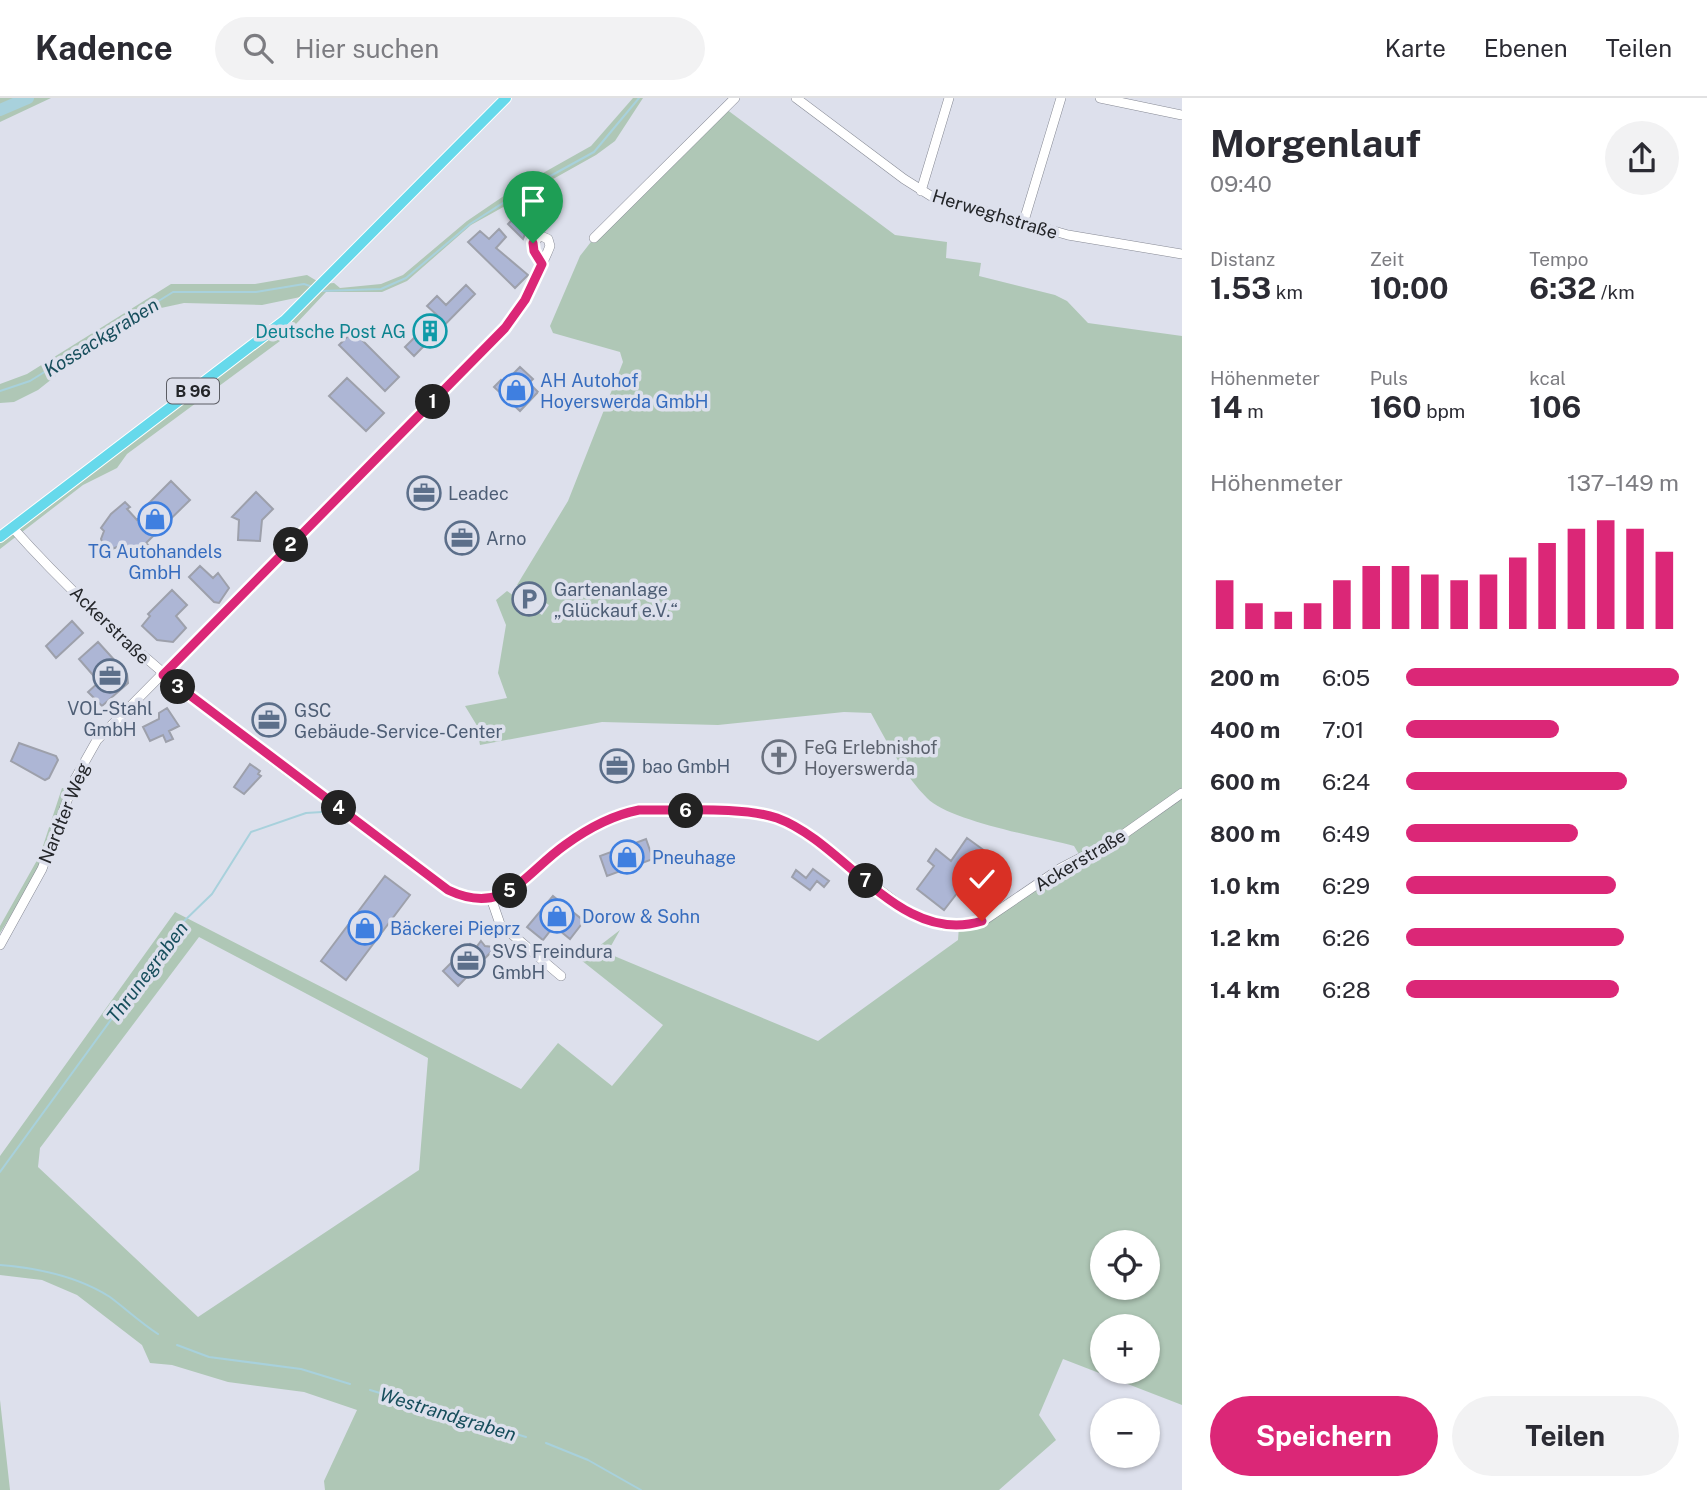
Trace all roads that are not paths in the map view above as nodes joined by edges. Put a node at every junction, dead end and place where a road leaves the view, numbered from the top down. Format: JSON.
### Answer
{"nodes":[{"id":1,"x":506,"y":98,"type":"edge"},
{"id":2,"x":735,"y":98,"type":"edge"},
{"id":3,"x":796,"y":98,"type":"edge"},
{"id":4,"x":949,"y":98,"type":"edge"},
{"id":5,"x":1061,"y":98,"type":"edge"},
{"id":6,"x":1100,"y":98,"type":"edge"},
{"id":7,"x":1182,"y":115,"type":"edge"},
{"id":8,"x":921,"y":191,"type":"junction"},
{"id":9,"x":1023,"y":224,"type":"junction"},
{"id":10,"x":594,"y":238,"type":"dead end"},
{"id":11,"x":1182,"y":254,"type":"edge"},
{"id":12,"x":542,"y":264,"type":"dead end"},
{"id":13,"x":12,"y":527,"type":"junction"},
{"id":14,"x":0,"y":537,"type":"edge"},
{"id":15,"x":163,"y":675,"type":"junction"},
{"id":16,"x":1182,"y":793,"type":"edge"},
{"id":17,"x":492,"y":898,"type":"junction"},
{"id":18,"x":0,"y":945,"type":"edge"},
{"id":19,"x":561,"y":976,"type":"dead end"}],
"edges":[{"from":1,"to":13,"type":"main road","number":"B 96"},
{"from":2,"to":10,"type":"street"},
{"from":3,"to":8,"type":"street","name":"Herweghstraße"},
{"from":4,"to":8,"type":"street"},
{"from":5,"to":9,"type":"street"},
{"from":6,"to":7,"type":"street"},
{"from":8,"to":9,"type":"street","name":"Herweghstraße"},
{"from":9,"to":11,"type":"street","name":"Herweghstraße"},
{"from":12,"to":15,"type":"street","name":"Nardter Weg"},
{"from":13,"to":14,"type":"main road","number":"B 96"},
{"from":13,"to":15,"type":"street","name":"Ackerstraße"},
{"from":15,"to":17,"type":"street","name":"Ackerstraße"},
{"from":15,"to":18,"type":"street","name":"Nardter Weg"},
{"from":16,"to":17,"type":"street","name":"Ackerstraße"},
{"from":17,"to":19,"type":"street"}]}
